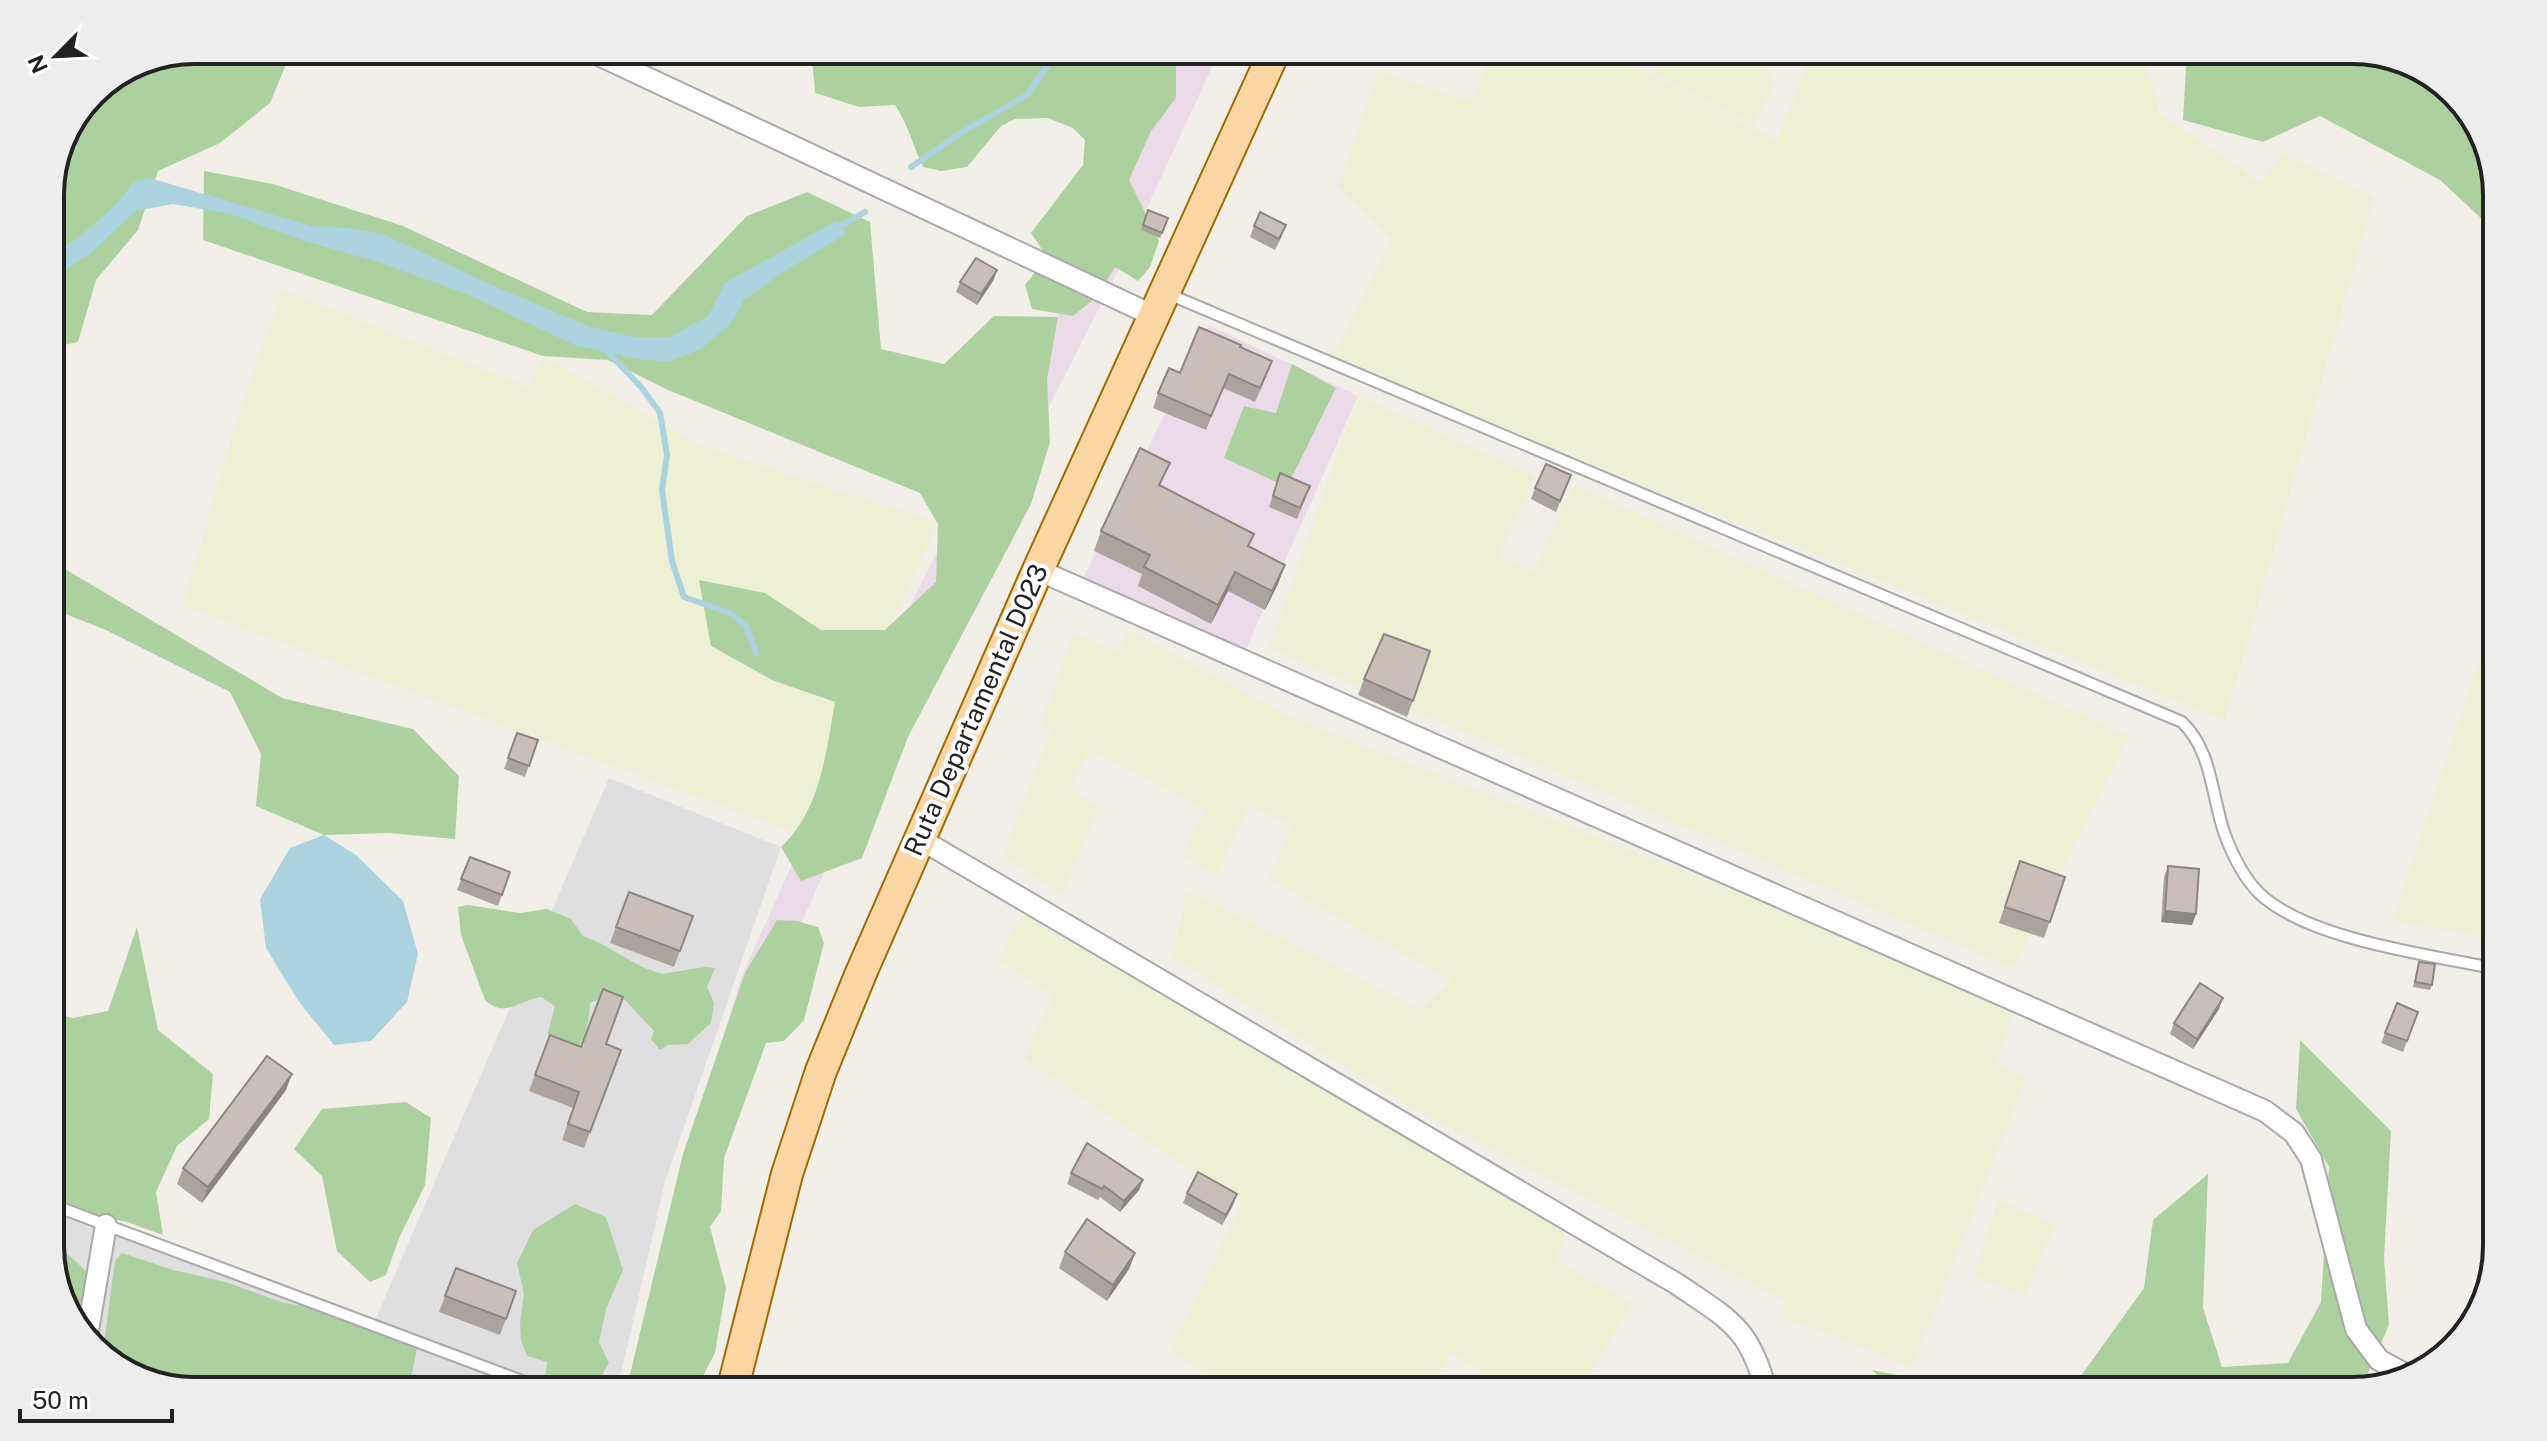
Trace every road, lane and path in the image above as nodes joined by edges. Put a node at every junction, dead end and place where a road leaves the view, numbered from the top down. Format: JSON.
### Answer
{"nodes":[{"id":1,"x":619,"y":64,"type":"edge"},
{"id":2,"x":1269,"y":64,"type":"edge"},
{"id":3,"x":1159,"y":305,"type":"junction"},
{"id":4,"x":1038,"y":570,"type":"junction"},
{"id":5,"x":920,"y":839,"type":"junction"},
{"id":6,"x":2483,"y":966,"type":"edge"},
{"id":7,"x":64,"y":1209,"type":"edge"},
{"id":8,"x":106,"y":1225,"type":"junction"},
{"id":9,"x":89,"y":1323,"type":"edge"},
{"id":10,"x":2396,"y":1369,"type":"edge"},
{"id":11,"x":506,"y":1377,"type":"edge"},
{"id":12,"x":736,"y":1377,"type":"edge"},
{"id":13,"x":1761,"y":1377,"type":"edge"}],
"edges":[{"from":1,"to":3,"type":"street"},
{"from":2,"to":3,"type":"main road","name":"Ruta Departamental D023"},
{"from":3,"to":4,"type":"main road","name":"Ruta Departamental D023"},
{"from":3,"to":6,"type":"lane"},
{"from":4,"to":5,"type":"main road","name":"Ruta Departamental D023"},
{"from":4,"to":10,"type":"street"},
{"from":5,"to":12,"type":"main road","name":"Ruta Departamental D023"},
{"from":5,"to":13,"type":"street"},
{"from":7,"to":8,"type":"lane"},
{"from":8,"to":9,"type":"street"},
{"from":8,"to":11,"type":"lane"}]}
